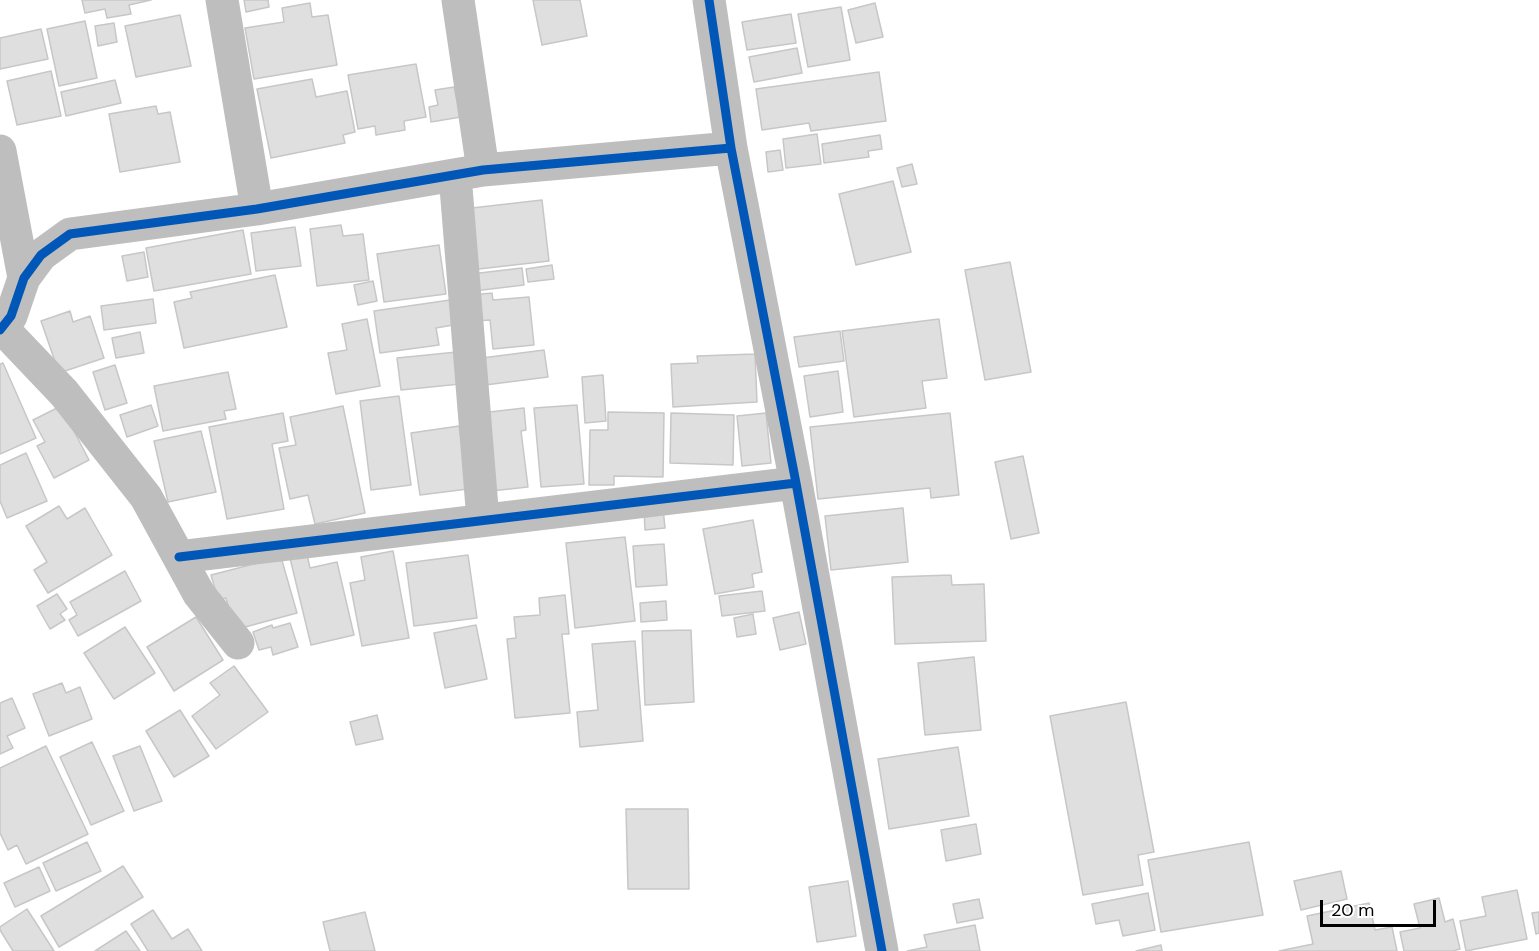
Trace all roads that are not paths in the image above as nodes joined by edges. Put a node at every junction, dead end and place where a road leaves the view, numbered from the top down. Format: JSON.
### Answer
{"nodes":[{"id":1,"x":222,"y":0,"type":"edge"},
{"id":2,"x":458,"y":0,"type":"edge"},
{"id":3,"x":709,"y":0,"type":"edge"},
{"id":4,"x":731,"y":148,"type":"junction"},
{"id":5,"x":0,"y":152,"type":"edge"},
{"id":6,"x":469,"y":172,"type":"junction"},
{"id":7,"x":257,"y":209,"type":"junction"},
{"id":8,"x":24,"y":279,"type":"junction"},
{"id":9,"x":1,"y":329,"type":"edge"},
{"id":10,"x":796,"y":483,"type":"junction"},
{"id":11,"x":483,"y":520,"type":"junction"},
{"id":12,"x":179,"y":556,"type":"junction"},
{"id":13,"x":238,"y":643,"type":"dead end"},
{"id":14,"x":882,"y":951,"type":"edge"}],
"edges":[{"from":1,"to":7,"type":"street"},
{"from":2,"to":6,"type":"street"},
{"from":3,"to":4,"type":"street"},
{"from":4,"to":6,"type":"street"},
{"from":4,"to":10,"type":"street"},
{"from":5,"to":8,"type":"street"},
{"from":6,"to":7,"type":"street"},
{"from":6,"to":11,"type":"street"},
{"from":7,"to":8,"type":"street"},
{"from":8,"to":9,"type":"street"},
{"from":9,"to":12,"type":"street"},
{"from":10,"to":11,"type":"street"},
{"from":10,"to":14,"type":"street"},
{"from":11,"to":12,"type":"street"},
{"from":12,"to":13,"type":"street"}]}
